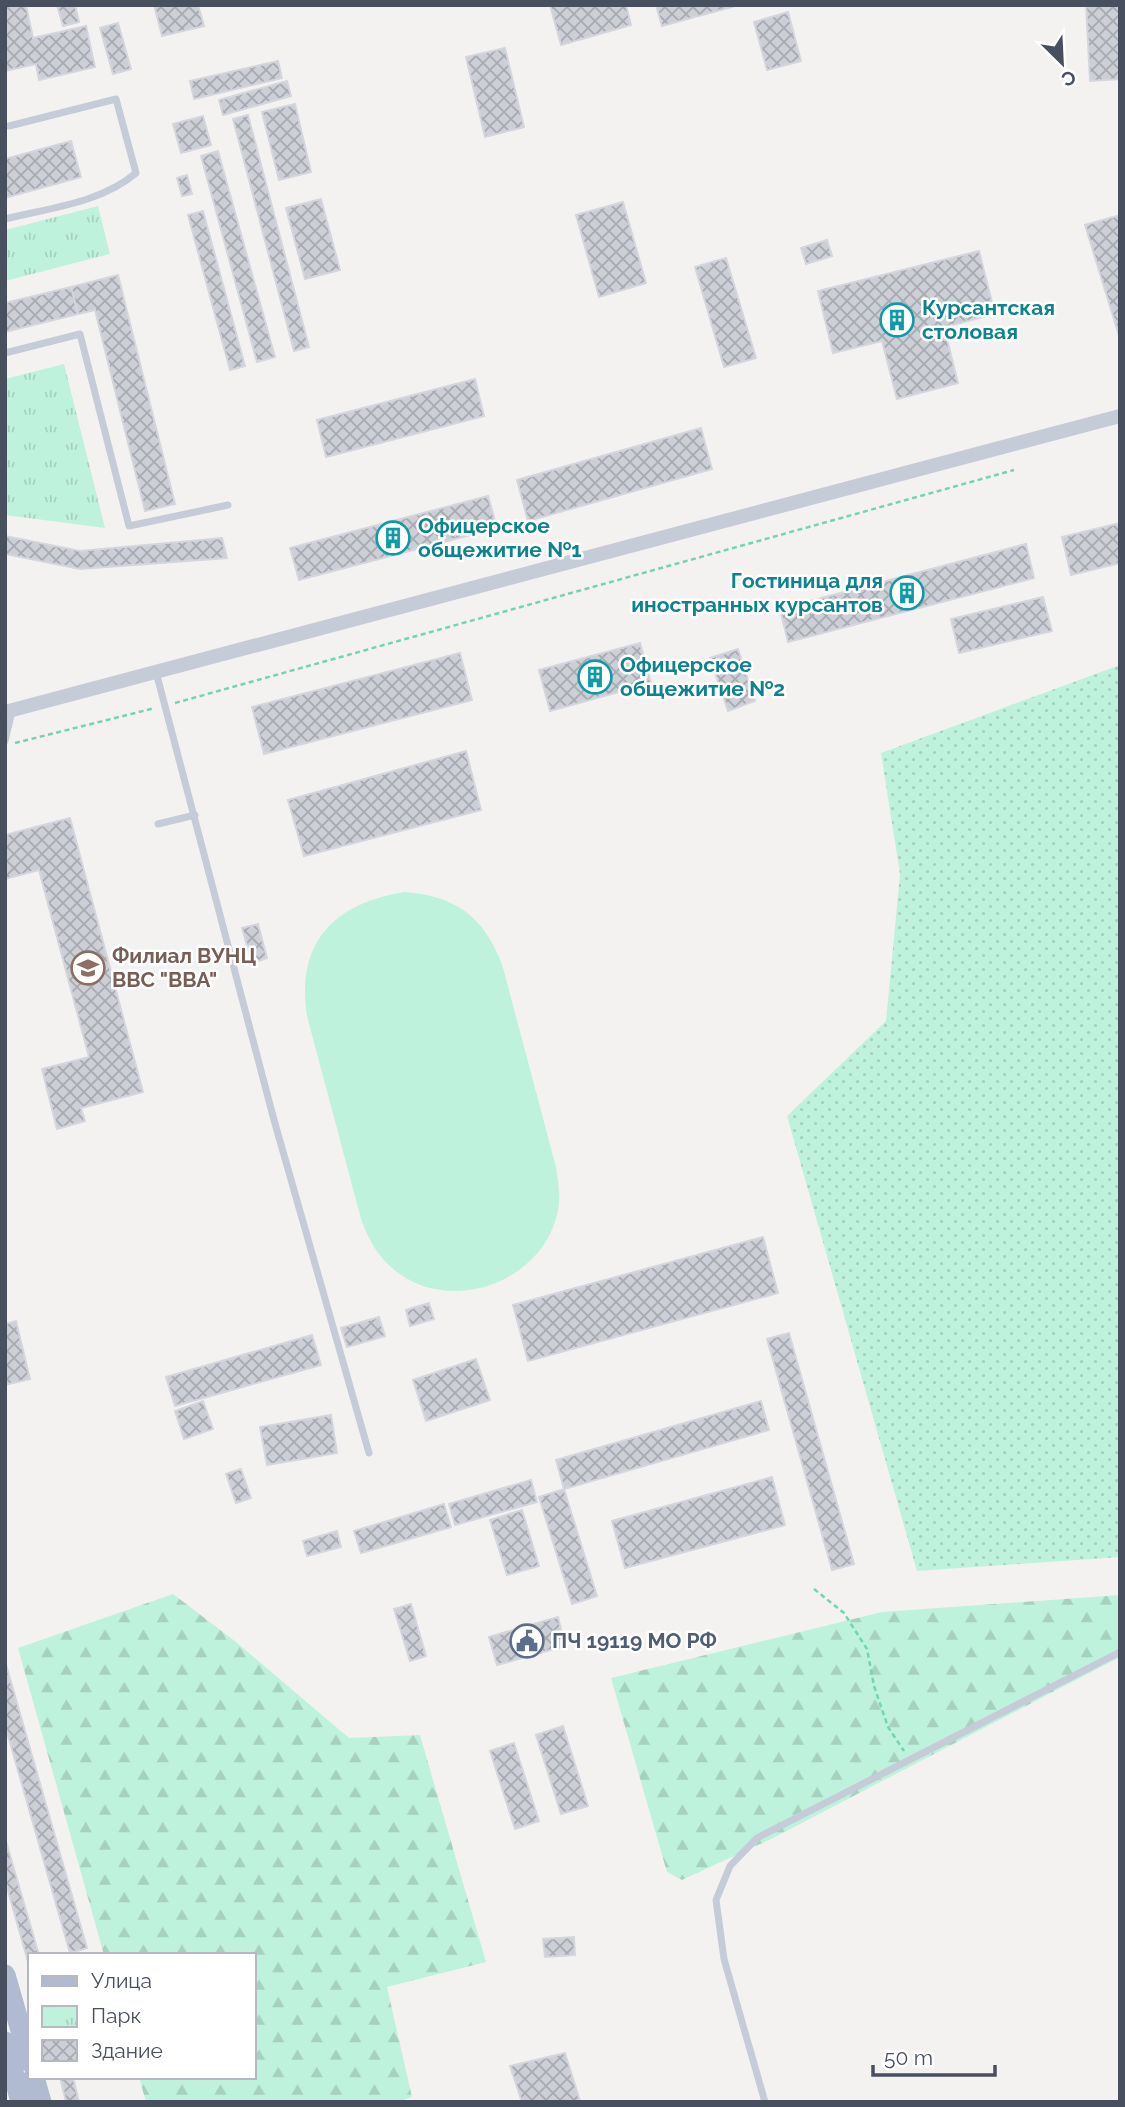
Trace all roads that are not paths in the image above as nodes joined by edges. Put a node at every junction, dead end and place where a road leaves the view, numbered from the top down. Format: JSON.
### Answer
{"nodes":[{"id":1,"x":9,"y":126,"type":"dead end"},
{"id":2,"x":5,"y":219,"type":"edge"},
{"id":3,"x":5,"y":353,"type":"edge"},
{"id":4,"x":1120,"y":416,"type":"edge"},
{"id":5,"x":228,"y":505,"type":"dead end"},
{"id":6,"x":156,"y":672,"type":"junction"},
{"id":7,"x":9,"y":711,"type":"edge"},
{"id":8,"x":5,"y":743,"type":"edge"},
{"id":9,"x":195,"y":815,"type":"junction"},
{"id":10,"x":158,"y":824,"type":"dead end"},
{"id":11,"x":369,"y":1453,"type":"dead end"},
{"id":12,"x":1120,"y":1652,"type":"edge"},
{"id":13,"x":5,"y":1975,"type":"edge"},
{"id":14,"x":5,"y":2042,"type":"edge"},
{"id":15,"x":28,"y":2055,"type":"edge"},
{"id":16,"x":35,"y":2079,"type":"edge"},
{"id":17,"x":21,"y":2102,"type":"edge"},
{"id":18,"x":41,"y":2102,"type":"edge"},
{"id":19,"x":765,"y":2102,"type":"edge"}],
"edges":[{"from":1,"to":2,"type":"lane"},
{"from":3,"to":5,"type":"lane"},
{"from":4,"to":6,"type":"street"},
{"from":6,"to":7,"type":"street"},
{"from":6,"to":9,"type":"lane"},
{"from":7,"to":8,"type":"lane"},
{"from":9,"to":10,"type":"lane"},
{"from":9,"to":11,"type":"lane"},
{"from":12,"to":19,"type":"lane"},
{"from":13,"to":15,"type":"main road"},
{"from":14,"to":17,"type":"main road"},
{"from":16,"to":18,"type":"main road"}]}
